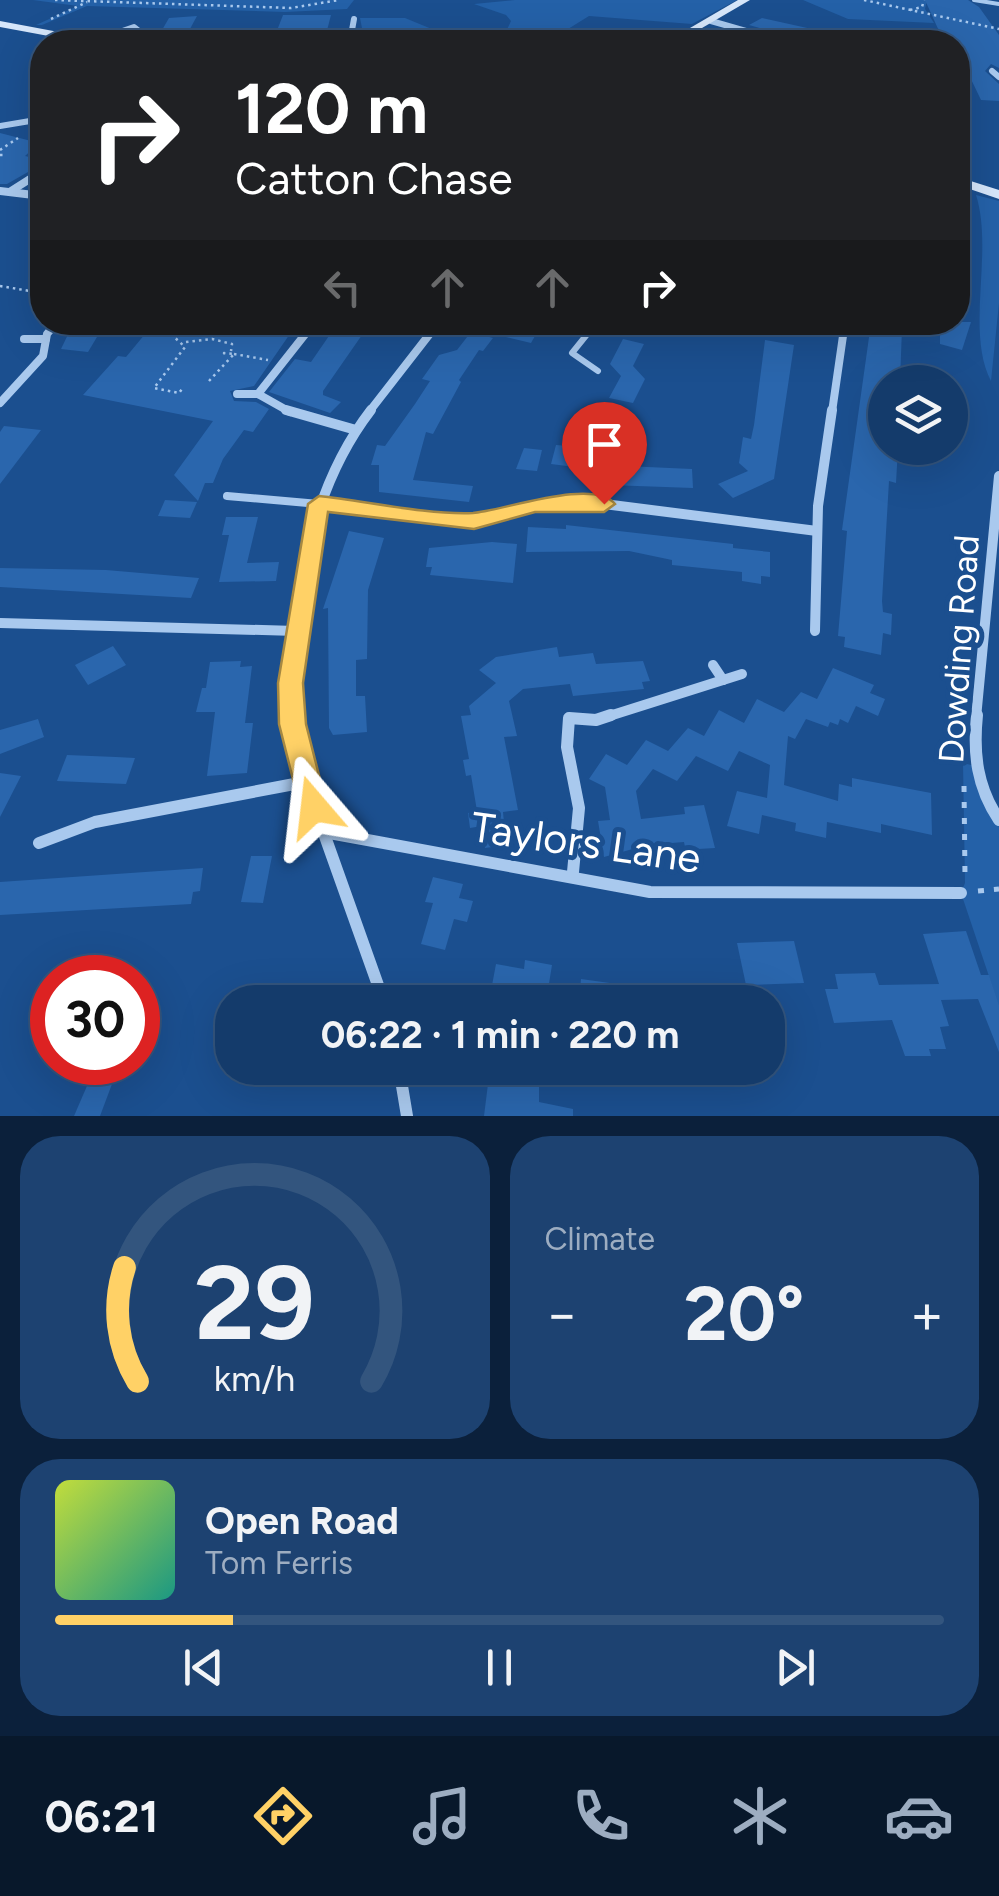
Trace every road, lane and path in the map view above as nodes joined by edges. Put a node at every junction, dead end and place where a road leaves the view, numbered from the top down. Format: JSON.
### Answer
{"nodes":[{"id":1,"x":55,"y":0,"type":"edge"},
{"id":2,"x":339,"y":0,"type":"edge"},
{"id":3,"x":745,"y":0,"type":"edge"},
{"id":4,"x":864,"y":0,"type":"edge"},
{"id":5,"x":924,"y":0,"type":"edge"},
{"id":6,"x":974,"y":0,"type":"edge"},
{"id":7,"x":90,"y":1,"type":"edge"},
{"id":8,"x":999,"y":4,"type":"edge"},
{"id":9,"x":922,"y":7,"type":"junction"},
{"id":10,"x":910,"y":10,"type":"junction"},
{"id":11,"x":926,"y":16,"type":"junction"},
{"id":12,"x":354,"y":19,"type":"dead end"},
{"id":13,"x":711,"y":21,"type":"junction"},
{"id":14,"x":0,"y":24,"type":"edge"},
{"id":15,"x":26,"y":28,"type":"junction"},
{"id":16,"x":999,"y":29,"type":"edge"},
{"id":17,"x":36,"y":30,"type":"edge"},
{"id":18,"x":352,"y":30,"type":"edge"},
{"id":19,"x":694,"y":30,"type":"edge"},
{"id":20,"x":742,"y":30,"type":"edge"},
{"id":21,"x":30,"y":121,"type":"edge"},
{"id":22,"x":0,"y":126,"type":"edge"},
{"id":23,"x":0,"y":155,"type":"edge"},
{"id":24,"x":6,"y":155,"type":"dead end"},
{"id":25,"x":30,"y":179,"type":"edge"},
{"id":26,"x":970,"y":185,"type":"edge"},
{"id":27,"x":0,"y":191,"type":"edge"},
{"id":28,"x":10,"y":192,"type":"junction"},
{"id":29,"x":30,"y":194,"type":"edge"},
{"id":30,"x":999,"y":195,"type":"edge"},
{"id":31,"x":0,"y":286,"type":"edge"},
{"id":32,"x":30,"y":291,"type":"edge"},
{"id":33,"x":49,"y":335,"type":"edge"},
{"id":34,"x":172,"y":335,"type":"edge"},
{"id":35,"x":304,"y":335,"type":"edge"},
{"id":36,"x":429,"y":335,"type":"edge"},
{"id":37,"x":587,"y":335,"type":"edge"},
{"id":38,"x":843,"y":335,"type":"edge"},
{"id":39,"x":24,"y":339,"type":"dead end"},
{"id":40,"x":46,"y":340,"type":"junction"},
{"id":41,"x":184,"y":343,"type":"junction"},
{"id":42,"x":232,"y":352,"type":"junction"},
{"id":43,"x":285,"y":363,"type":"junction"},
{"id":44,"x":598,"y":371,"type":"dead end"},
{"id":45,"x":210,"y":380,"type":"dead end"},
{"id":46,"x":182,"y":389,"type":"dead end"},
{"id":47,"x":237,"y":394,"type":"dead end"},
{"id":48,"x":258,"y":394,"type":"junction"},
{"id":49,"x":0,"y":402,"type":"edge"},
{"id":50,"x":356,"y":430,"type":"junction"},
{"id":51,"x":999,"y":476,"type":"edge"},
{"id":52,"x":226,"y":496,"type":"dead end"},
{"id":53,"x":319,"y":504,"type":"junction"},
{"id":54,"x":817,"y":531,"type":"junction"},
{"id":55,"x":0,"y":623,"type":"edge"},
{"id":56,"x":814,"y":631,"type":"dead end"},
{"id":57,"x":296,"y":632,"type":"junction"},
{"id":58,"x":714,"y":665,"type":"dead end"},
{"id":59,"x":742,"y":674,"type":"dead end"},
{"id":60,"x":723,"y":680,"type":"junction"},
{"id":61,"x":305,"y":782,"type":"junction"},
{"id":62,"x":964,"y":783,"type":"dead end"},
{"id":63,"x":999,"y":820,"type":"edge"},
{"id":64,"x":324,"y":832,"type":"junction"},
{"id":65,"x":39,"y":843,"type":"dead end"},
{"id":66,"x":573,"y":872,"type":"junction"},
{"id":67,"x":999,"y":889,"type":"edge"},
{"id":68,"x":961,"y":894,"type":"junction"},
{"id":69,"x":378,"y":985,"type":"edge"},
{"id":70,"x":401,"y":1085,"type":"edge"},
{"id":71,"x":406,"y":1116,"type":"edge"}],
"edges":[{"from":1,"to":7,"type":"path"},
{"from":2,"to":7,"type":"path"},
{"from":3,"to":13,"type":"street"},
{"from":4,"to":10,"type":"path"},
{"from":5,"to":9,"type":"path"},
{"from":6,"to":8,"type":"lane"},
{"from":7,"to":15,"type":"path"},
{"from":9,"to":10,"type":"path"},
{"from":9,"to":11,"type":"path"},
{"from":10,"to":11,"type":"path"},
{"from":11,"to":16,"type":"path"},
{"from":12,"to":18,"type":"street"},
{"from":13,"to":19,"type":"street"},
{"from":13,"to":20,"type":"street"},
{"from":14,"to":15,"type":"street"},
{"from":15,"to":17,"type":"street"},
{"from":21,"to":22,"type":"street"},
{"from":23,"to":24,"type":"path"},
{"from":25,"to":28,"type":"street"},
{"from":26,"to":30,"type":"street"},
{"from":27,"to":28,"type":"street"},
{"from":28,"to":29,"type":"street"},
{"from":31,"to":32,"type":"path"},
{"from":33,"to":40,"type":"street"},
{"from":34,"to":41,"type":"path"},
{"from":35,"to":43,"type":"street"},
{"from":36,"to":50,"type":"street"},
{"from":37,"to":44,"type":"lane"},
{"from":38,"to":54,"type":"street"},
{"from":39,"to":40,"type":"street"},
{"from":40,"to":49,"type":"street"},
{"from":41,"to":42,"type":"path"},
{"from":41,"to":46,"type":"path"},
{"from":42,"to":43,"type":"path"},
{"from":42,"to":45,"type":"path"},
{"from":43,"to":48,"type":"street"},
{"from":47,"to":48,"type":"street"},
{"from":48,"to":50,"type":"street"},
{"from":50,"to":53,"type":"street"},
{"from":51,"to":63,"type":"street","name":"Dowding Road"},
{"from":52,"to":53,"type":"lane"},
{"from":53,"to":54,"type":"street"},
{"from":53,"to":57,"type":"street"},
{"from":54,"to":56,"type":"street"},
{"from":55,"to":57,"type":"street"},
{"from":57,"to":61,"type":"street"},
{"from":58,"to":60,"type":"street"},
{"from":59,"to":60,"type":"street"},
{"from":60,"to":66,"type":"street"},
{"from":61,"to":64,"type":"street"},
{"from":61,"to":65,"type":"street"},
{"from":62,"to":68,"type":"path"},
{"from":64,"to":66,"type":"street","name":"Taylors Lane"},
{"from":64,"to":69,"type":"street"},
{"from":66,"to":68,"type":"street","name":"Taylors Lane"},
{"from":67,"to":68,"type":"path"},
{"from":70,"to":71,"type":"street"}]}
